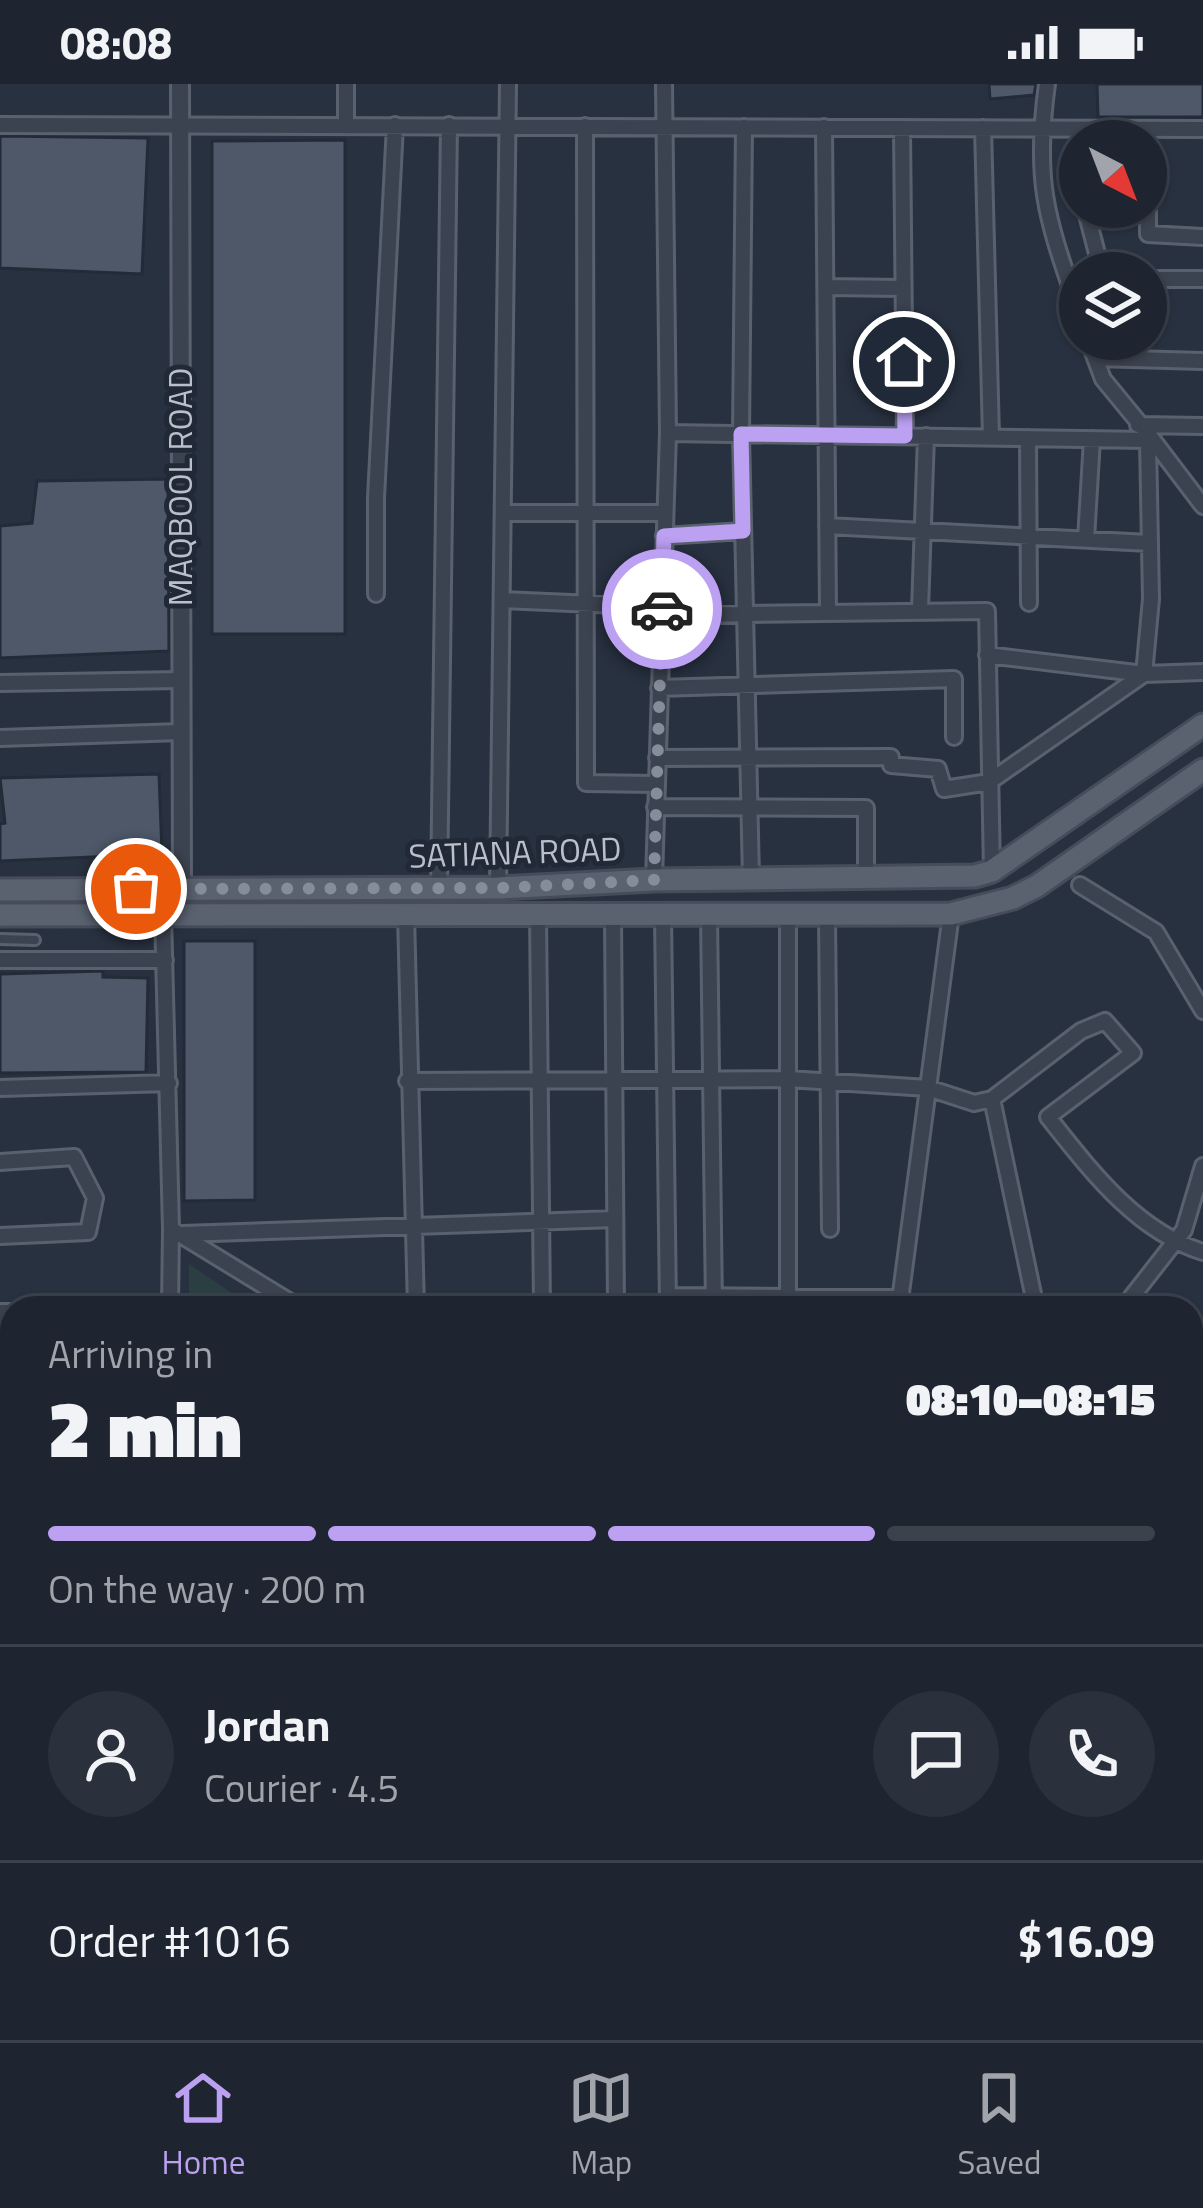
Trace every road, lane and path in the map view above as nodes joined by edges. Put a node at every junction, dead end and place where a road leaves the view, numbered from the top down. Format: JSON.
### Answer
{"nodes":[{"id":1,"x":179,"y":84,"type":"edge"},
{"id":2,"x":346,"y":84,"type":"edge"},
{"id":3,"x":508,"y":84,"type":"edge"},
{"id":4,"x":664,"y":84,"type":"edge"},
{"id":5,"x":1046,"y":84,"type":"edge"},
{"id":6,"x":179,"y":124,"type":"junction"},
{"id":7,"x":0,"y":125,"type":"edge"},
{"id":8,"x":346,"y":125,"type":"junction"},
{"id":9,"x":395,"y":125,"type":"junction"},
{"id":10,"x":449,"y":125,"type":"junction"},
{"id":11,"x":508,"y":126,"type":"junction"},
{"id":12,"x":585,"y":126,"type":"junction"},
{"id":13,"x":666,"y":127,"type":"junction"},
{"id":14,"x":744,"y":127,"type":"junction"},
{"id":15,"x":824,"y":127,"type":"junction"},
{"id":16,"x":902,"y":128,"type":"junction"},
{"id":17,"x":983,"y":128,"type":"junction"},
{"id":18,"x":1040,"y":128,"type":"junction"},
{"id":19,"x":1167,"y":129,"type":"edge"},
{"id":20,"x":1203,"y":129,"type":"edge"},
{"id":21,"x":1059,"y":131,"type":"edge"},
{"id":22,"x":1148,"y":228,"type":"edge"},
{"id":23,"x":1203,"y":237,"type":"edge"},
{"id":24,"x":1059,"y":253,"type":"edge"},
{"id":25,"x":1167,"y":279,"type":"edge"},
{"id":26,"x":1203,"y":279,"type":"edge"},
{"id":27,"x":826,"y":287,"type":"junction"},
{"id":28,"x":903,"y":288,"type":"junction"},
{"id":29,"x":1096,"y":360,"type":"edge"},
{"id":30,"x":1167,"y":360,"type":"edge"},
{"id":31,"x":1203,"y":361,"type":"edge"},
{"id":32,"x":1203,"y":426,"type":"edge"},
{"id":33,"x":668,"y":433,"type":"junction"},
{"id":34,"x":1145,"y":433,"type":"junction"},
{"id":35,"x":741,"y":434,"type":"junction"},
{"id":36,"x":827,"y":435,"type":"junction"},
{"id":37,"x":905,"y":436,"type":"junction"},
{"id":38,"x":926,"y":436,"type":"junction"},
{"id":39,"x":991,"y":437,"type":"junction"},
{"id":40,"x":1028,"y":438,"type":"junction"},
{"id":41,"x":1092,"y":439,"type":"junction"},
{"id":42,"x":1203,"y":506,"type":"edge"},
{"id":43,"x":503,"y":513,"type":"junction"},
{"id":44,"x":586,"y":513,"type":"junction"},
{"id":45,"x":665,"y":513,"type":"junction"},
{"id":46,"x":827,"y":526,"type":"junction"},
{"id":47,"x":743,"y":531,"type":"junction"},
{"id":48,"x":922,"y":531,"type":"junction"},
{"id":49,"x":664,"y":536,"type":"junction"},
{"id":50,"x":1029,"y":536,"type":"junction"},
{"id":51,"x":1086,"y":539,"type":"junction"},
{"id":52,"x":1149,"y":543,"type":"junction"},
{"id":53,"x":376,"y":594,"type":"dead end"},
{"id":54,"x":502,"y":600,"type":"junction"},
{"id":55,"x":1029,"y":602,"type":"dead end"},
{"id":56,"x":586,"y":604,"type":"junction"},
{"id":57,"x":920,"y":610,"type":"junction"},
{"id":58,"x":662,"y":611,"type":"junction"},
{"id":59,"x":828,"y":612,"type":"junction"},
{"id":60,"x":745,"y":613,"type":"junction"},
{"id":61,"x":987,"y":655,"type":"junction"},
{"id":62,"x":1203,"y":672,"type":"edge"},
{"id":63,"x":1144,"y":674,"type":"junction"},
{"id":64,"x":181,"y":680,"type":"junction"},
{"id":65,"x":0,"y":683,"type":"edge"},
{"id":66,"x":746,"y":686,"type":"junction"},
{"id":67,"x":659,"y":688,"type":"junction"},
{"id":68,"x":1203,"y":725,"type":"edge"},
{"id":69,"x":181,"y":732,"type":"junction"},
{"id":70,"x":954,"y":737,"type":"dead end"},
{"id":71,"x":0,"y":738,"type":"edge"},
{"id":72,"x":657,"y":758,"type":"junction"},
{"id":73,"x":748,"y":758,"type":"junction"},
{"id":74,"x":1201,"y":772,"type":"edge"},
{"id":75,"x":989,"y":782,"type":"junction"},
{"id":76,"x":656,"y":784,"type":"junction"},
{"id":77,"x":655,"y":807,"type":"junction"},
{"id":78,"x":749,"y":807,"type":"junction"},
{"id":79,"x":1054,"y":829,"type":"junction"},
{"id":80,"x":1074,"y":858,"type":"junction"},
{"id":81,"x":992,"y":871,"type":"junction"},
{"id":82,"x":751,"y":878,"type":"junction"},
{"id":83,"x":866,"y":879,"type":"junction"},
{"id":84,"x":654,"y":880,"type":"junction"},
{"id":85,"x":1080,"y":885,"type":"dead end"},
{"id":86,"x":182,"y":889,"type":"junction"},
{"id":87,"x":439,"y":889,"type":"junction"},
{"id":88,"x":498,"y":889,"type":"junction"},
{"id":89,"x":0,"y":890,"type":"edge"},
{"id":90,"x":951,"y":914,"type":"junction"},
{"id":91,"x":0,"y":915,"type":"edge"},
{"id":92,"x":164,"y":915,"type":"junction"},
{"id":93,"x":406,"y":915,"type":"junction"},
{"id":94,"x":538,"y":915,"type":"junction"},
{"id":95,"x":613,"y":915,"type":"junction"},
{"id":96,"x":663,"y":915,"type":"junction"},
{"id":97,"x":709,"y":915,"type":"junction"},
{"id":98,"x":788,"y":915,"type":"junction"},
{"id":99,"x":827,"y":916,"type":"junction"},
{"id":100,"x":0,"y":939,"type":"edge"},
{"id":101,"x":35,"y":940,"type":"dead end"},
{"id":102,"x":0,"y":960,"type":"edge"},
{"id":103,"x":165,"y":960,"type":"junction"},
{"id":104,"x":1203,"y":1011,"type":"edge"},
{"id":105,"x":788,"y":1079,"type":"junction"},
{"id":106,"x":540,"y":1080,"type":"junction"},
{"id":107,"x":614,"y":1080,"type":"junction"},
{"id":108,"x":665,"y":1080,"type":"junction"},
{"id":109,"x":711,"y":1080,"type":"junction"},
{"id":110,"x":407,"y":1081,"type":"junction"},
{"id":111,"x":830,"y":1082,"type":"junction"},
{"id":112,"x":169,"y":1083,"type":"junction"},
{"id":113,"x":0,"y":1088,"type":"edge"},
{"id":114,"x":928,"y":1088,"type":"junction"},
{"id":115,"x":992,"y":1100,"type":"junction"},
{"id":116,"x":0,"y":1162,"type":"edge"},
{"id":117,"x":1203,"y":1166,"type":"edge"},
{"id":118,"x":615,"y":1220,"type":"junction"},
{"id":119,"x":541,"y":1222,"type":"junction"},
{"id":120,"x":416,"y":1226,"type":"junction"},
{"id":121,"x":830,"y":1229,"type":"dead end"},
{"id":122,"x":175,"y":1231,"type":"junction"},
{"id":123,"x":0,"y":1236,"type":"edge"},
{"id":124,"x":1172,"y":1242,"type":"junction"},
{"id":125,"x":1203,"y":1252,"type":"edge"},
{"id":126,"x":171,"y":1296,"type":"edge"},
{"id":127,"x":281,"y":1296,"type":"edge"},
{"id":128,"x":416,"y":1296,"type":"edge"},
{"id":129,"x":542,"y":1296,"type":"edge"},
{"id":130,"x":616,"y":1296,"type":"edge"},
{"id":131,"x":668,"y":1296,"type":"edge"},
{"id":132,"x":714,"y":1296,"type":"edge"},
{"id":133,"x":788,"y":1296,"type":"edge"},
{"id":134,"x":900,"y":1296,"type":"edge"},
{"id":135,"x":1033,"y":1296,"type":"edge"},
{"id":136,"x":1132,"y":1296,"type":"edge"}],
"edges":[{"from":1,"to":6,"type":"street","name":"MAQBOOL ROAD"},
{"from":2,"to":8,"type":"street"},
{"from":3,"to":11,"type":"street"},
{"from":4,"to":13,"type":"street"},
{"from":5,"to":18,"type":"street"},
{"from":6,"to":7,"type":"street"},
{"from":6,"to":8,"type":"street"},
{"from":6,"to":64,"type":"street","name":"MAQBOOL ROAD"},
{"from":8,"to":9,"type":"street"},
{"from":9,"to":10,"type":"street"},
{"from":9,"to":53,"type":"street"},
{"from":10,"to":11,"type":"street"},
{"from":10,"to":87,"type":"street"},
{"from":11,"to":12,"type":"street"},
{"from":11,"to":43,"type":"street"},
{"from":12,"to":13,"type":"street"},
{"from":12,"to":44,"type":"street"},
{"from":13,"to":14,"type":"street"},
{"from":13,"to":33,"type":"street"},
{"from":14,"to":15,"type":"street"},
{"from":14,"to":35,"type":"street"},
{"from":15,"to":16,"type":"street"},
{"from":15,"to":27,"type":"street"},
{"from":16,"to":17,"type":"street"},
{"from":16,"to":28,"type":"street"},
{"from":17,"to":18,"type":"street"},
{"from":17,"to":39,"type":"street"},
{"from":18,"to":21,"type":"street"},
{"from":18,"to":24,"type":"street"},
{"from":19,"to":20,"type":"street"},
{"from":22,"to":23,"type":"street"},
{"from":25,"to":26,"type":"street"},
{"from":27,"to":28,"type":"street"},
{"from":27,"to":36,"type":"street"},
{"from":28,"to":37,"type":"street"},
{"from":29,"to":34,"type":"street"},
{"from":30,"to":31,"type":"street"},
{"from":32,"to":34,"type":"street"},
{"from":33,"to":35,"type":"street"},
{"from":33,"to":45,"type":"street"},
{"from":34,"to":41,"type":"street"},
{"from":34,"to":42,"type":"street"},
{"from":34,"to":52,"type":"street"},
{"from":35,"to":36,"type":"street"},
{"from":35,"to":47,"type":"street"},
{"from":36,"to":37,"type":"street"},
{"from":36,"to":46,"type":"street"},
{"from":37,"to":38,"type":"street"},
{"from":38,"to":39,"type":"street"},
{"from":38,"to":48,"type":"street"},
{"from":39,"to":40,"type":"street"},
{"from":40,"to":41,"type":"street"},
{"from":40,"to":50,"type":"street"},
{"from":41,"to":51,"type":"street"},
{"from":43,"to":44,"type":"street"},
{"from":43,"to":54,"type":"street"},
{"from":44,"to":45,"type":"street"},
{"from":44,"to":56,"type":"street"},
{"from":45,"to":49,"type":"street"},
{"from":46,"to":48,"type":"street"},
{"from":46,"to":59,"type":"street"},
{"from":47,"to":49,"type":"street"},
{"from":47,"to":60,"type":"street"},
{"from":48,"to":50,"type":"street"},
{"from":48,"to":57,"type":"street"},
{"from":49,"to":58,"type":"street"},
{"from":50,"to":51,"type":"street"},
{"from":50,"to":55,"type":"street"},
{"from":51,"to":52,"type":"street"},
{"from":52,"to":63,"type":"street"},
{"from":54,"to":56,"type":"street"},
{"from":54,"to":88,"type":"street"},
{"from":56,"to":58,"type":"street"},
{"from":56,"to":76,"type":"street"},
{"from":57,"to":59,"type":"street"},
{"from":57,"to":61,"type":"street"},
{"from":58,"to":60,"type":"street"},
{"from":58,"to":67,"type":"street"},
{"from":59,"to":60,"type":"street"},
{"from":60,"to":66,"type":"street"},
{"from":61,"to":63,"type":"street"},
{"from":61,"to":75,"type":"street"},
{"from":62,"to":63,"type":"street"},
{"from":63,"to":75,"type":"street"},
{"from":64,"to":65,"type":"street"},
{"from":64,"to":69,"type":"street","name":"MAQBOOL ROAD"},
{"from":66,"to":67,"type":"street"},
{"from":66,"to":70,"type":"street"},
{"from":66,"to":73,"type":"street"},
{"from":67,"to":72,"type":"street"},
{"from":68,"to":79,"type":"main road","name":"SATIANA ROAD"},
{"from":69,"to":71,"type":"street"},
{"from":69,"to":86,"type":"street","name":"MAQBOOL ROAD"},
{"from":72,"to":73,"type":"street"},
{"from":72,"to":76,"type":"street"},
{"from":73,"to":75,"type":"street"},
{"from":73,"to":78,"type":"street"},
{"from":74,"to":80,"type":"main road","name":"SATIANA ROAD"},
{"from":75,"to":81,"type":"street"},
{"from":76,"to":77,"type":"street"},
{"from":77,"to":78,"type":"street"},
{"from":77,"to":84,"type":"street"},
{"from":78,"to":82,"type":"street"},
{"from":78,"to":83,"type":"street"},
{"from":79,"to":80,"type":"main road"},
{"from":79,"to":81,"type":"main road","name":"SATIANA ROAD"},
{"from":80,"to":90,"type":"main road","name":"SATIANA ROAD"},
{"from":81,"to":83,"type":"main road","name":"SATIANA ROAD"},
{"from":82,"to":83,"type":"main road","name":"SATIANA ROAD"},
{"from":82,"to":84,"type":"main road","name":"SATIANA ROAD"},
{"from":84,"to":88,"type":"main road","name":"SATIANA ROAD"},
{"from":85,"to":104,"type":"street"},
{"from":86,"to":87,"type":"main road","name":"SATIANA ROAD"},
{"from":86,"to":89,"type":"main road","name":"SATIANA ROAD"},
{"from":87,"to":88,"type":"main road","name":"SATIANA ROAD"},
{"from":90,"to":99,"type":"main road","name":"SATIANA ROAD"},
{"from":90,"to":114,"type":"street"},
{"from":91,"to":92,"type":"main road","name":"SATIANA ROAD"},
{"from":92,"to":93,"type":"main road","name":"SATIANA ROAD"},
{"from":92,"to":103,"type":"street"},
{"from":93,"to":94,"type":"main road","name":"SATIANA ROAD"},
{"from":93,"to":110,"type":"street"},
{"from":94,"to":95,"type":"main road","name":"SATIANA ROAD"},
{"from":94,"to":106,"type":"street"},
{"from":95,"to":96,"type":"main road","name":"SATIANA ROAD"},
{"from":95,"to":107,"type":"street"},
{"from":96,"to":97,"type":"main road","name":"SATIANA ROAD"},
{"from":96,"to":108,"type":"street"},
{"from":97,"to":98,"type":"main road","name":"SATIANA ROAD"},
{"from":97,"to":109,"type":"street"},
{"from":98,"to":99,"type":"main road","name":"SATIANA ROAD"},
{"from":98,"to":105,"type":"street"},
{"from":99,"to":111,"type":"street"},
{"from":100,"to":101,"type":"lane"},
{"from":102,"to":103,"type":"street"},
{"from":103,"to":112,"type":"street"},
{"from":105,"to":109,"type":"street"},
{"from":105,"to":111,"type":"street"},
{"from":105,"to":133,"type":"street"},
{"from":106,"to":107,"type":"street"},
{"from":106,"to":110,"type":"street"},
{"from":106,"to":119,"type":"street"},
{"from":107,"to":108,"type":"street"},
{"from":107,"to":118,"type":"street"},
{"from":108,"to":109,"type":"street"},
{"from":108,"to":131,"type":"street"},
{"from":109,"to":132,"type":"street"},
{"from":110,"to":120,"type":"street"},
{"from":111,"to":114,"type":"street"},
{"from":111,"to":121,"type":"street"},
{"from":112,"to":113,"type":"street"},
{"from":112,"to":122,"type":"street"},
{"from":114,"to":115,"type":"street"},
{"from":114,"to":134,"type":"street"},
{"from":115,"to":124,"type":"street"},
{"from":115,"to":135,"type":"street"},
{"from":116,"to":123,"type":"street"},
{"from":117,"to":124,"type":"street"},
{"from":118,"to":119,"type":"street"},
{"from":118,"to":130,"type":"street"},
{"from":119,"to":120,"type":"street"},
{"from":119,"to":129,"type":"street"},
{"from":120,"to":122,"type":"street"},
{"from":120,"to":128,"type":"street"},
{"from":122,"to":126,"type":"street"},
{"from":122,"to":127,"type":"street"},
{"from":124,"to":125,"type":"street"},
{"from":124,"to":136,"type":"street"}]}
